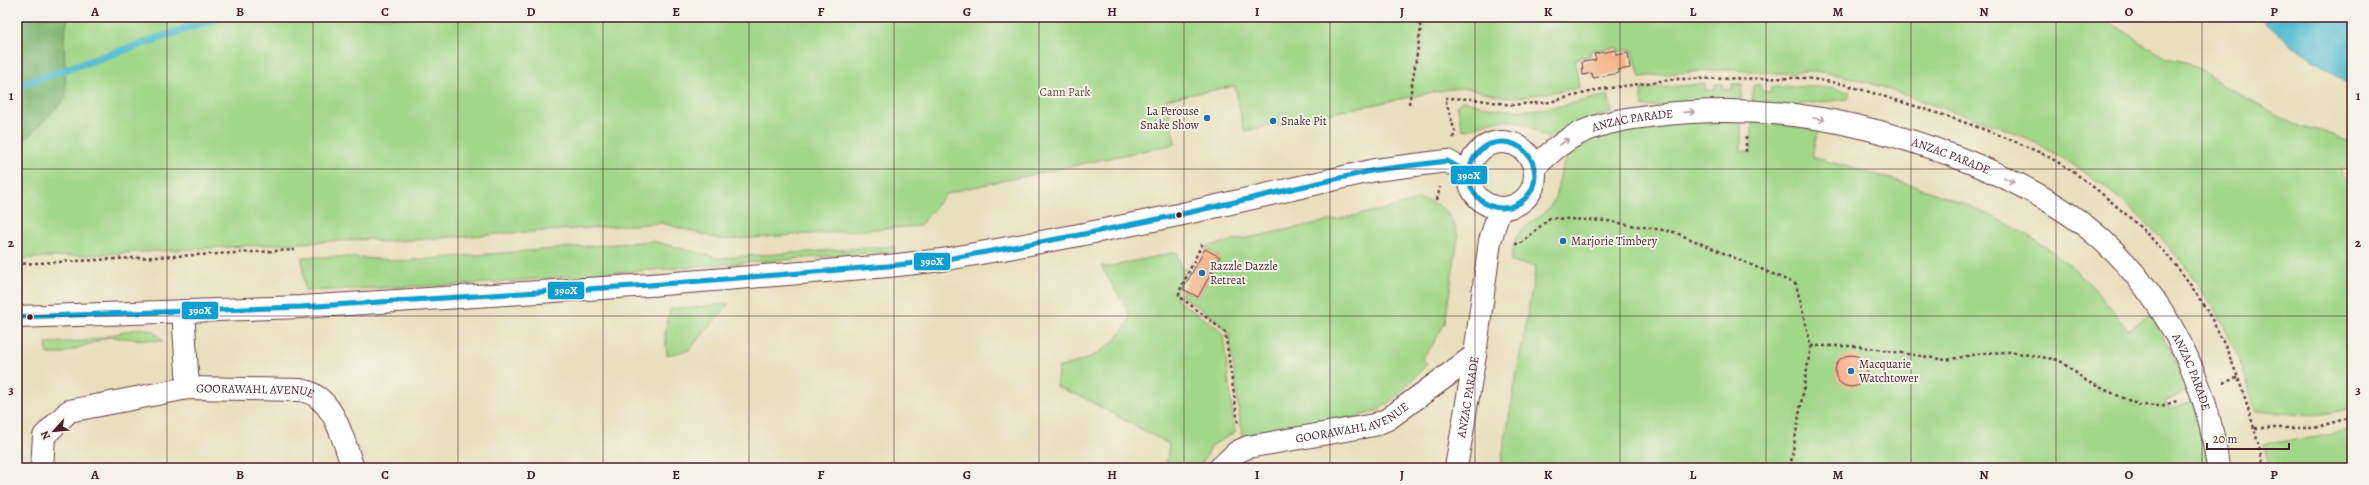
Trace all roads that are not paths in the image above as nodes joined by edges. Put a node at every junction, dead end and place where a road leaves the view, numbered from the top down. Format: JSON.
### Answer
{"nodes":[{"id":1,"x":1535,"y":167,"type":"junction"},
{"id":2,"x":1469,"y":173,"type":"junction"},
{"id":3,"x":1500,"y":208,"type":"junction"},
{"id":4,"x":183,"y":311,"type":"junction"},
{"id":5,"x":17,"y":316,"type":"edge"},
{"id":6,"x":1475,"y":356,"type":"junction"},
{"id":7,"x":188,"y":388,"type":"junction"},
{"id":8,"x":42,"y":468,"type":"edge"},
{"id":9,"x":353,"y":468,"type":"edge"},
{"id":10,"x":1220,"y":468,"type":"edge"},
{"id":11,"x":1456,"y":468,"type":"edge"},
{"id":12,"x":2218,"y":468,"type":"edge"}],
"edges":[{"from":1,"to":2,"type":"main road"},
{"from":1,"to":3,"type":"main road"},
{"from":1,"to":12,"type":"main road","name":"ANZAC PARADE","one_way":true},
{"from":2,"to":3,"type":"main road"},
{"from":2,"to":4,"type":"main road"},
{"from":3,"to":6,"type":"main road","name":"ANZAC PARADE"},
{"from":4,"to":5,"type":"main road"},
{"from":4,"to":7,"type":"main road","name":"GOORAWAHL AVENUE"},
{"from":6,"to":10,"type":"main road","name":"GOORAWAHL AVENUE"},
{"from":6,"to":11,"type":"main road","name":"ANZAC PARADE"},
{"from":7,"to":8,"type":"main road"},
{"from":7,"to":9,"type":"main road","name":"GOORAWAHL AVENUE"}]}
